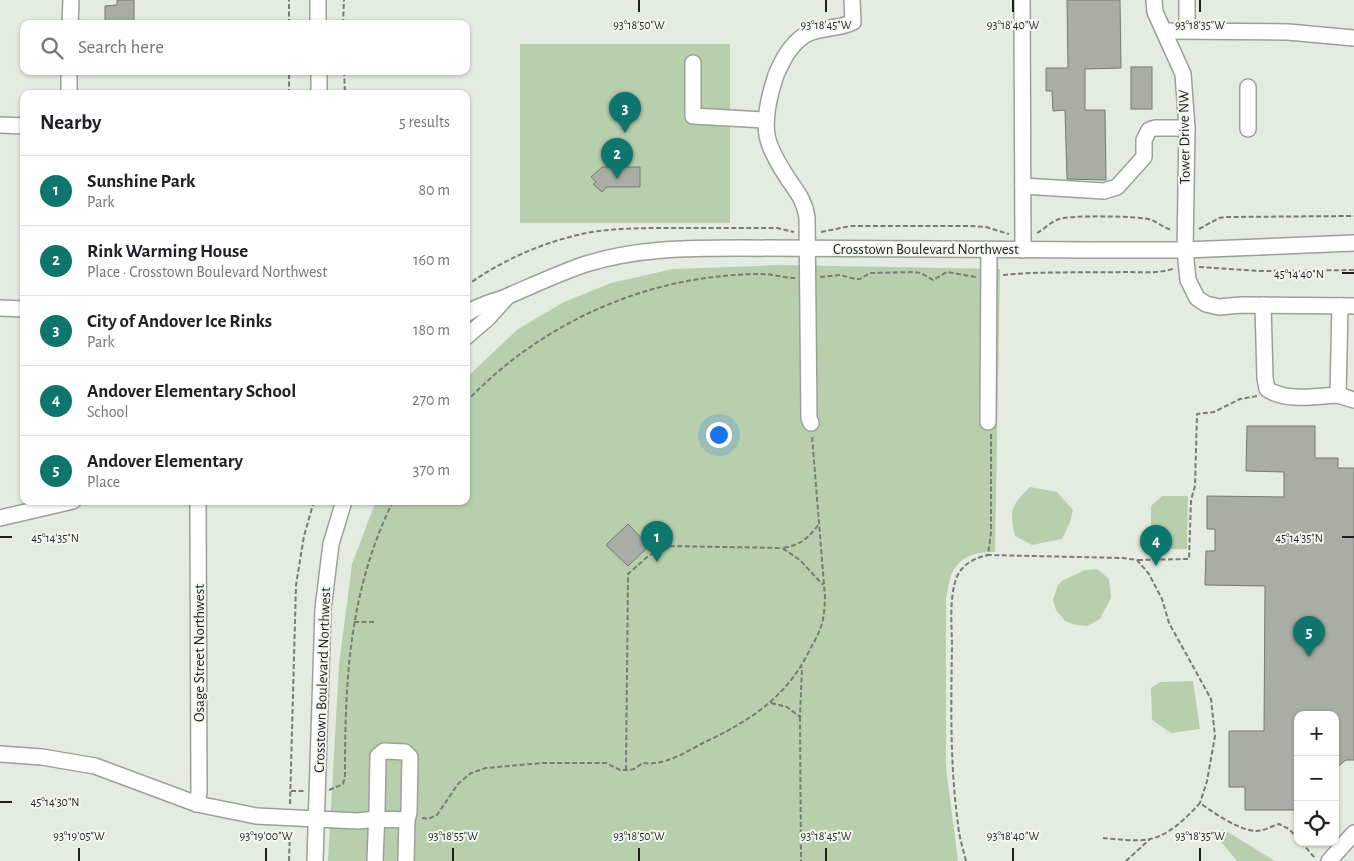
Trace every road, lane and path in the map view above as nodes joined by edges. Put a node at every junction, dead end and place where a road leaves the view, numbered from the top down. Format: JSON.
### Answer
{"nodes":[{"id":1,"x":71,"y":0,"type":"edge"},
{"id":2,"x":289,"y":0,"type":"edge"},
{"id":3,"x":318,"y":0,"type":"edge"},
{"id":4,"x":344,"y":0,"type":"edge"},
{"id":5,"x":852,"y":0,"type":"edge"},
{"id":6,"x":1022,"y":0,"type":"edge"},
{"id":7,"x":1154,"y":0,"type":"edge"},
{"id":8,"x":1187,"y":0,"type":"edge"},
{"id":9,"x":70,"y":20,"type":"edge"},
{"id":10,"x":289,"y":20,"type":"edge"},
{"id":11,"x":318,"y":20,"type":"edge"},
{"id":12,"x":343,"y":20,"type":"edge"},
{"id":13,"x":1164,"y":31,"type":"junction"},
{"id":14,"x":1187,"y":31,"type":"junction"},
{"id":15,"x":1354,"y":38,"type":"edge"},
{"id":16,"x":693,"y":63,"type":"dead end"},
{"id":17,"x":69,"y":75,"type":"edge"},
{"id":18,"x":289,"y":75,"type":"edge"},
{"id":19,"x":319,"y":75,"type":"edge"},
{"id":20,"x":344,"y":75,"type":"edge"},
{"id":21,"x":1248,"y":87,"type":"dead end"},
{"id":22,"x":69,"y":90,"type":"edge"},
{"id":23,"x":289,"y":90,"type":"edge"},
{"id":24,"x":319,"y":90,"type":"edge"},
{"id":25,"x":346,"y":90,"type":"edge"},
{"id":26,"x":766,"y":120,"type":"junction"},
{"id":27,"x":0,"y":125,"type":"edge"},
{"id":28,"x":20,"y":126,"type":"edge"},
{"id":29,"x":1186,"y":128,"type":"junction"},
{"id":30,"x":1248,"y":129,"type":"dead end"},
{"id":31,"x":1023,"y":186,"type":"junction"},
{"id":32,"x":1354,"y":216,"type":"edge"},
{"id":33,"x":1172,"y":230,"type":"dead end"},
{"id":34,"x":1198,"y":230,"type":"dead end"},
{"id":35,"x":797,"y":233,"type":"dead end"},
{"id":36,"x":818,"y":233,"type":"dead end"},
{"id":37,"x":1037,"y":233,"type":"dead end"},
{"id":38,"x":1011,"y":234,"type":"dead end"},
{"id":39,"x":1354,"y":243,"type":"edge"},
{"id":40,"x":807,"y":248,"type":"junction"},
{"id":41,"x":989,"y":250,"type":"junction"},
{"id":42,"x":1023,"y":250,"type":"junction"},
{"id":43,"x":1184,"y":250,"type":"junction"},
{"id":44,"x":1197,"y":267,"type":"dead end"},
{"id":45,"x":1174,"y":268,"type":"dead end"},
{"id":46,"x":1354,"y":270,"type":"edge"},
{"id":47,"x":1000,"y":276,"type":"dead end"},
{"id":48,"x":981,"y":277,"type":"dead end"},
{"id":49,"x":802,"y":278,"type":"dead end"},
{"id":50,"x":814,"y":278,"type":"dead end"},
{"id":51,"x":470,"y":283,"type":"edge"},
{"id":52,"x":507,"y":297,"type":"junction"},
{"id":53,"x":1263,"y":305,"type":"junction"},
{"id":54,"x":1347,"y":306,"type":"edge"},
{"id":55,"x":0,"y":308,"type":"edge"},
{"id":56,"x":20,"y":308,"type":"edge"},
{"id":57,"x":470,"y":311,"type":"edge"},
{"id":58,"x":470,"y":334,"type":"edge"},
{"id":59,"x":1267,"y":389,"type":"junction"},
{"id":60,"x":1338,"y":395,"type":"junction"},
{"id":61,"x":470,"y":398,"type":"edge"},
{"id":62,"x":1354,"y":400,"type":"edge"},
{"id":63,"x":988,"y":422,"type":"joint"},
{"id":64,"x":811,"y":423,"type":"joint"},
{"id":65,"x":56,"y":505,"type":"edge"},
{"id":66,"x":198,"y":505,"type":"edge"},
{"id":67,"x":313,"y":505,"type":"edge"},
{"id":68,"x":343,"y":505,"type":"edge"},
{"id":69,"x":391,"y":505,"type":"edge"},
{"id":70,"x":0,"y":518,"type":"edge"},
{"id":71,"x":818,"y":524,"type":"junction"},
{"id":72,"x":782,"y":548,"type":"junction"},
{"id":73,"x":988,"y":556,"type":"junction"},
{"id":74,"x":1136,"y":560,"type":"junction"},
{"id":75,"x":823,"y":585,"type":"junction"},
{"id":76,"x":354,"y":622,"type":"junction"},
{"id":77,"x":376,"y":622,"type":"dead end"},
{"id":78,"x":802,"y":667,"type":"junction"},
{"id":79,"x":771,"y":703,"type":"junction"},
{"id":80,"x":800,"y":717,"type":"junction"},
{"id":81,"x":0,"y":754,"type":"edge"},
{"id":82,"x":626,"y":770,"type":"junction"},
{"id":83,"x":291,"y":791,"type":"junction"},
{"id":84,"x":309,"y":791,"type":"dead end"},
{"id":85,"x":325,"y":791,"type":"dead end"},
{"id":86,"x":1200,"y":802,"type":"junction"},
{"id":87,"x":197,"y":804,"type":"junction"},
{"id":88,"x":290,"y":806,"type":"dead end"},
{"id":89,"x":376,"y":818,"type":"junction"},
{"id":90,"x":316,"y":819,"type":"junction"},
{"id":91,"x":407,"y":820,"type":"junction"},
{"id":92,"x":290,"y":828,"type":"dead end"},
{"id":93,"x":1354,"y":833,"type":"edge"},
{"id":94,"x":1294,"y":835,"type":"edge"},
{"id":95,"x":1103,"y":838,"type":"dead end"},
{"id":96,"x":1150,"y":839,"type":"junction"},
{"id":97,"x":1306,"y":846,"type":"edge"},
{"id":98,"x":1322,"y":859,"type":"edge"},
{"id":99,"x":289,"y":861,"type":"edge"},
{"id":100,"x":315,"y":861,"type":"edge"},
{"id":101,"x":375,"y":861,"type":"edge"},
{"id":102,"x":406,"y":861,"type":"edge"},
{"id":103,"x":801,"y":861,"type":"edge"},
{"id":104,"x":966,"y":861,"type":"edge"},
{"id":105,"x":1126,"y":861,"type":"edge"}],
"edges":[{"from":1,"to":9,"type":"street"},
{"from":2,"to":10,"type":"path"},
{"from":3,"to":11,"type":"street"},
{"from":4,"to":12,"type":"path"},
{"from":5,"to":26,"type":"street"},
{"from":6,"to":31,"type":"street"},
{"from":7,"to":13,"type":"street","name":"Tower Drive NW"},
{"from":8,"to":14,"type":"street"},
{"from":13,"to":14,"type":"street"},
{"from":13,"to":29,"type":"street","name":"Tower Drive NW"},
{"from":14,"to":15,"type":"street"},
{"from":16,"to":26,"type":"street"},
{"from":17,"to":22,"type":"street"},
{"from":18,"to":23,"type":"path"},
{"from":19,"to":24,"type":"street"},
{"from":20,"to":25,"type":"path"},
{"from":21,"to":30,"type":"street"},
{"from":26,"to":40,"type":"street"},
{"from":27,"to":28,"type":"street"},
{"from":29,"to":31,"type":"street"},
{"from":29,"to":43,"type":"street","name":"Tower Drive NW"},
{"from":31,"to":42,"type":"street"},
{"from":32,"to":34,"type":"path"},
{"from":33,"to":37,"type":"path"},
{"from":35,"to":51,"type":"path"},
{"from":36,"to":38,"type":"path"},
{"from":39,"to":43,"type":"street","name":"Crosstown Boulevard Northwest"},
{"from":40,"to":41,"type":"street","name":"Crosstown Boulevard Northwest"},
{"from":40,"to":52,"type":"street","name":"Crosstown Boulevard Northwest"},
{"from":40,"to":64,"type":"street"},
{"from":41,"to":42,"type":"street","name":"Crosstown Boulevard Northwest"},
{"from":41,"to":63,"type":"street"},
{"from":42,"to":43,"type":"street","name":"Crosstown Boulevard Northwest"},
{"from":43,"to":53,"type":"street","name":"Tower Drive NW"},
{"from":44,"to":46,"type":"path"},
{"from":45,"to":47,"type":"path"},
{"from":48,"to":50,"type":"path"},
{"from":49,"to":61,"type":"path"},
{"from":52,"to":57,"type":"street","name":"Crosstown Boulevard Northwest"},
{"from":52,"to":58,"type":"street","name":"Crosstown Boulevard Northwest"},
{"from":53,"to":54,"type":"street","name":"Tower Drive NW"},
{"from":53,"to":59,"type":"street"},
{"from":54,"to":60,"type":"street"},
{"from":55,"to":56,"type":"street"},
{"from":59,"to":60,"type":"street"},
{"from":59,"to":74,"type":"path"},
{"from":60,"to":62,"type":"street"},
{"from":63,"to":73,"type":"path"},
{"from":64,"to":71,"type":"path"},
{"from":65,"to":70,"type":"street"},
{"from":66,"to":87,"type":"street","name":"Osage Street Northwest"},
{"from":67,"to":83,"type":"path"},
{"from":68,"to":90,"type":"street","name":"Crosstown Boulevard Northwest"},
{"from":69,"to":76,"type":"path"},
{"from":71,"to":72,"type":"path"},
{"from":71,"to":75,"type":"path"},
{"from":72,"to":75,"type":"path"},
{"from":72,"to":82,"type":"path"},
{"from":73,"to":74,"type":"path"},
{"from":73,"to":104,"type":"path"},
{"from":74,"to":86,"type":"path"},
{"from":75,"to":78,"type":"path"},
{"from":76,"to":77,"type":"path"},
{"from":76,"to":85,"type":"path"},
{"from":78,"to":79,"type":"path"},
{"from":78,"to":80,"type":"path"},
{"from":79,"to":80,"type":"path"},
{"from":79,"to":82,"type":"path"},
{"from":80,"to":103,"type":"path"},
{"from":81,"to":87,"type":"street"},
{"from":82,"to":91,"type":"path"},
{"from":83,"to":84,"type":"path"},
{"from":83,"to":88,"type":"path"},
{"from":86,"to":94,"type":"path"},
{"from":86,"to":96,"type":"path"},
{"from":87,"to":90,"type":"street"},
{"from":89,"to":90,"type":"street"},
{"from":89,"to":91,"type":"street"},
{"from":89,"to":91,"type":"street"},
{"from":89,"to":101,"type":"street"},
{"from":90,"to":100,"type":"street","name":"Crosstown Boulevard Northwest"},
{"from":91,"to":102,"type":"street"},
{"from":92,"to":99,"type":"path"},
{"from":93,"to":98,"type":"street"},
{"from":95,"to":96,"type":"path"},
{"from":96,"to":105,"type":"path"},
{"from":97,"to":98,"type":"path"}]}
